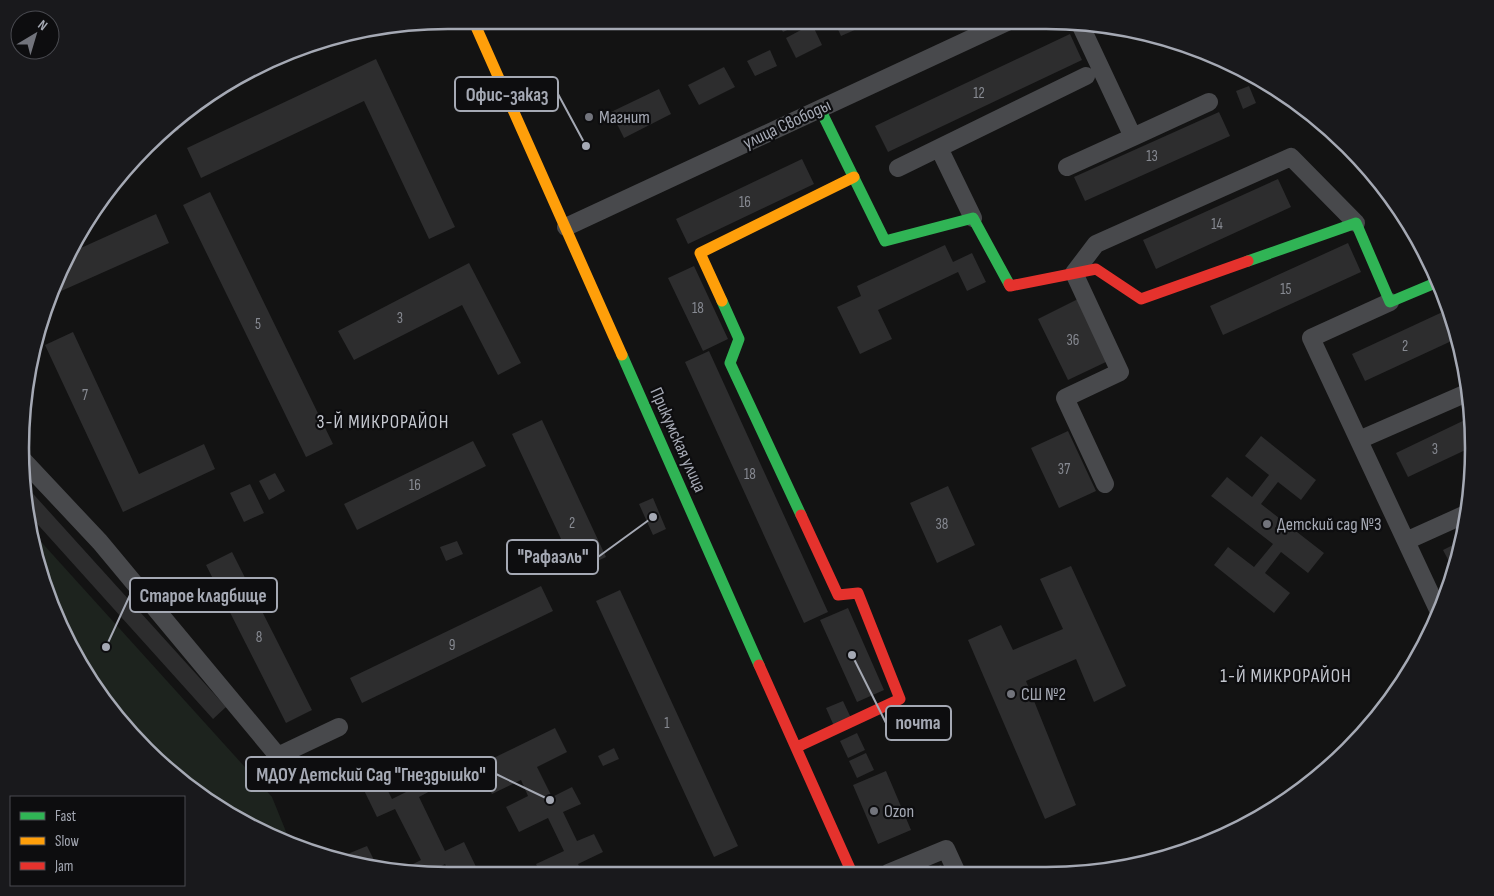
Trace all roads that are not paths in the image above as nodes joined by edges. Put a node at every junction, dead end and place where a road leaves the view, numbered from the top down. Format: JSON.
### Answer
{"nodes":[{"id":1,"x":477,"y":29,"type":"edge"},
{"id":2,"x":992,"y":29,"type":"edge"},
{"id":3,"x":1083,"y":31,"type":"edge"},
{"id":4,"x":1086,"y":76,"type":"dead end"},
{"id":5,"x":1209,"y":102,"type":"dead end"},
{"id":6,"x":820,"y":109,"type":"junction"},
{"id":7,"x":1133,"y":136,"type":"junction"},
{"id":8,"x":938,"y":148,"type":"junction"},
{"id":9,"x":1067,"y":167,"type":"dead end"},
{"id":10,"x":898,"y":168,"type":"dead end"},
{"id":11,"x":854,"y":178,"type":"junction"},
{"id":12,"x":973,"y":218,"type":"junction"},
{"id":13,"x":1356,"y":223,"type":"junction"},
{"id":14,"x":566,"y":227,"type":"junction"},
{"id":15,"x":1074,"y":274,"type":"junction"},
{"id":16,"x":1431,"y":285,"type":"edge"},
{"id":17,"x":1390,"y":302,"type":"junction"},
{"id":18,"x":1462,"y":395,"type":"edge"},
{"id":19,"x":1359,"y":440,"type":"junction"},
{"id":20,"x":30,"y":467,"type":"edge"},
{"id":21,"x":1105,"y":484,"type":"dead end"},
{"id":22,"x":1459,"y":517,"type":"edge"},
{"id":23,"x":1406,"y":541,"type":"junction"},
{"id":24,"x":1435,"y":603,"type":"edge"},
{"id":25,"x":339,"y":727,"type":"dead end"},
{"id":26,"x":797,"y":748,"type":"junction"},
{"id":27,"x":849,"y":867,"type":"edge"},
{"id":28,"x":902,"y":867,"type":"edge"},
{"id":29,"x":954,"y":867,"type":"edge"}],
"edges":[{"from":1,"to":14,"type":"street","name":"Прикумская улица"},
{"from":2,"to":6,"type":"street","name":"улица Свободы"},
{"from":3,"to":7,"type":"street"},
{"from":4,"to":8,"type":"street"},
{"from":5,"to":7,"type":"street"},
{"from":6,"to":11,"type":"street"},
{"from":6,"to":14,"type":"street","name":"улица Свободы"},
{"from":7,"to":9,"type":"street"},
{"from":8,"to":10,"type":"street"},
{"from":8,"to":12,"type":"street"},
{"from":11,"to":12,"type":"street"},
{"from":11,"to":26,"type":"street"},
{"from":12,"to":15,"type":"street"},
{"from":13,"to":15,"type":"street"},
{"from":13,"to":15,"type":"street"},
{"from":13,"to":17,"type":"street"},
{"from":14,"to":26,"type":"street","name":"Прикумская улица"},
{"from":15,"to":21,"type":"street"},
{"from":16,"to":17,"type":"street"},
{"from":17,"to":19,"type":"street"},
{"from":18,"to":19,"type":"street"},
{"from":19,"to":23,"type":"street"},
{"from":20,"to":25,"type":"street"},
{"from":22,"to":23,"type":"street"},
{"from":23,"to":24,"type":"street"},
{"from":26,"to":27,"type":"street","name":"Прикумская улица"},
{"from":28,"to":29,"type":"street"}]}
